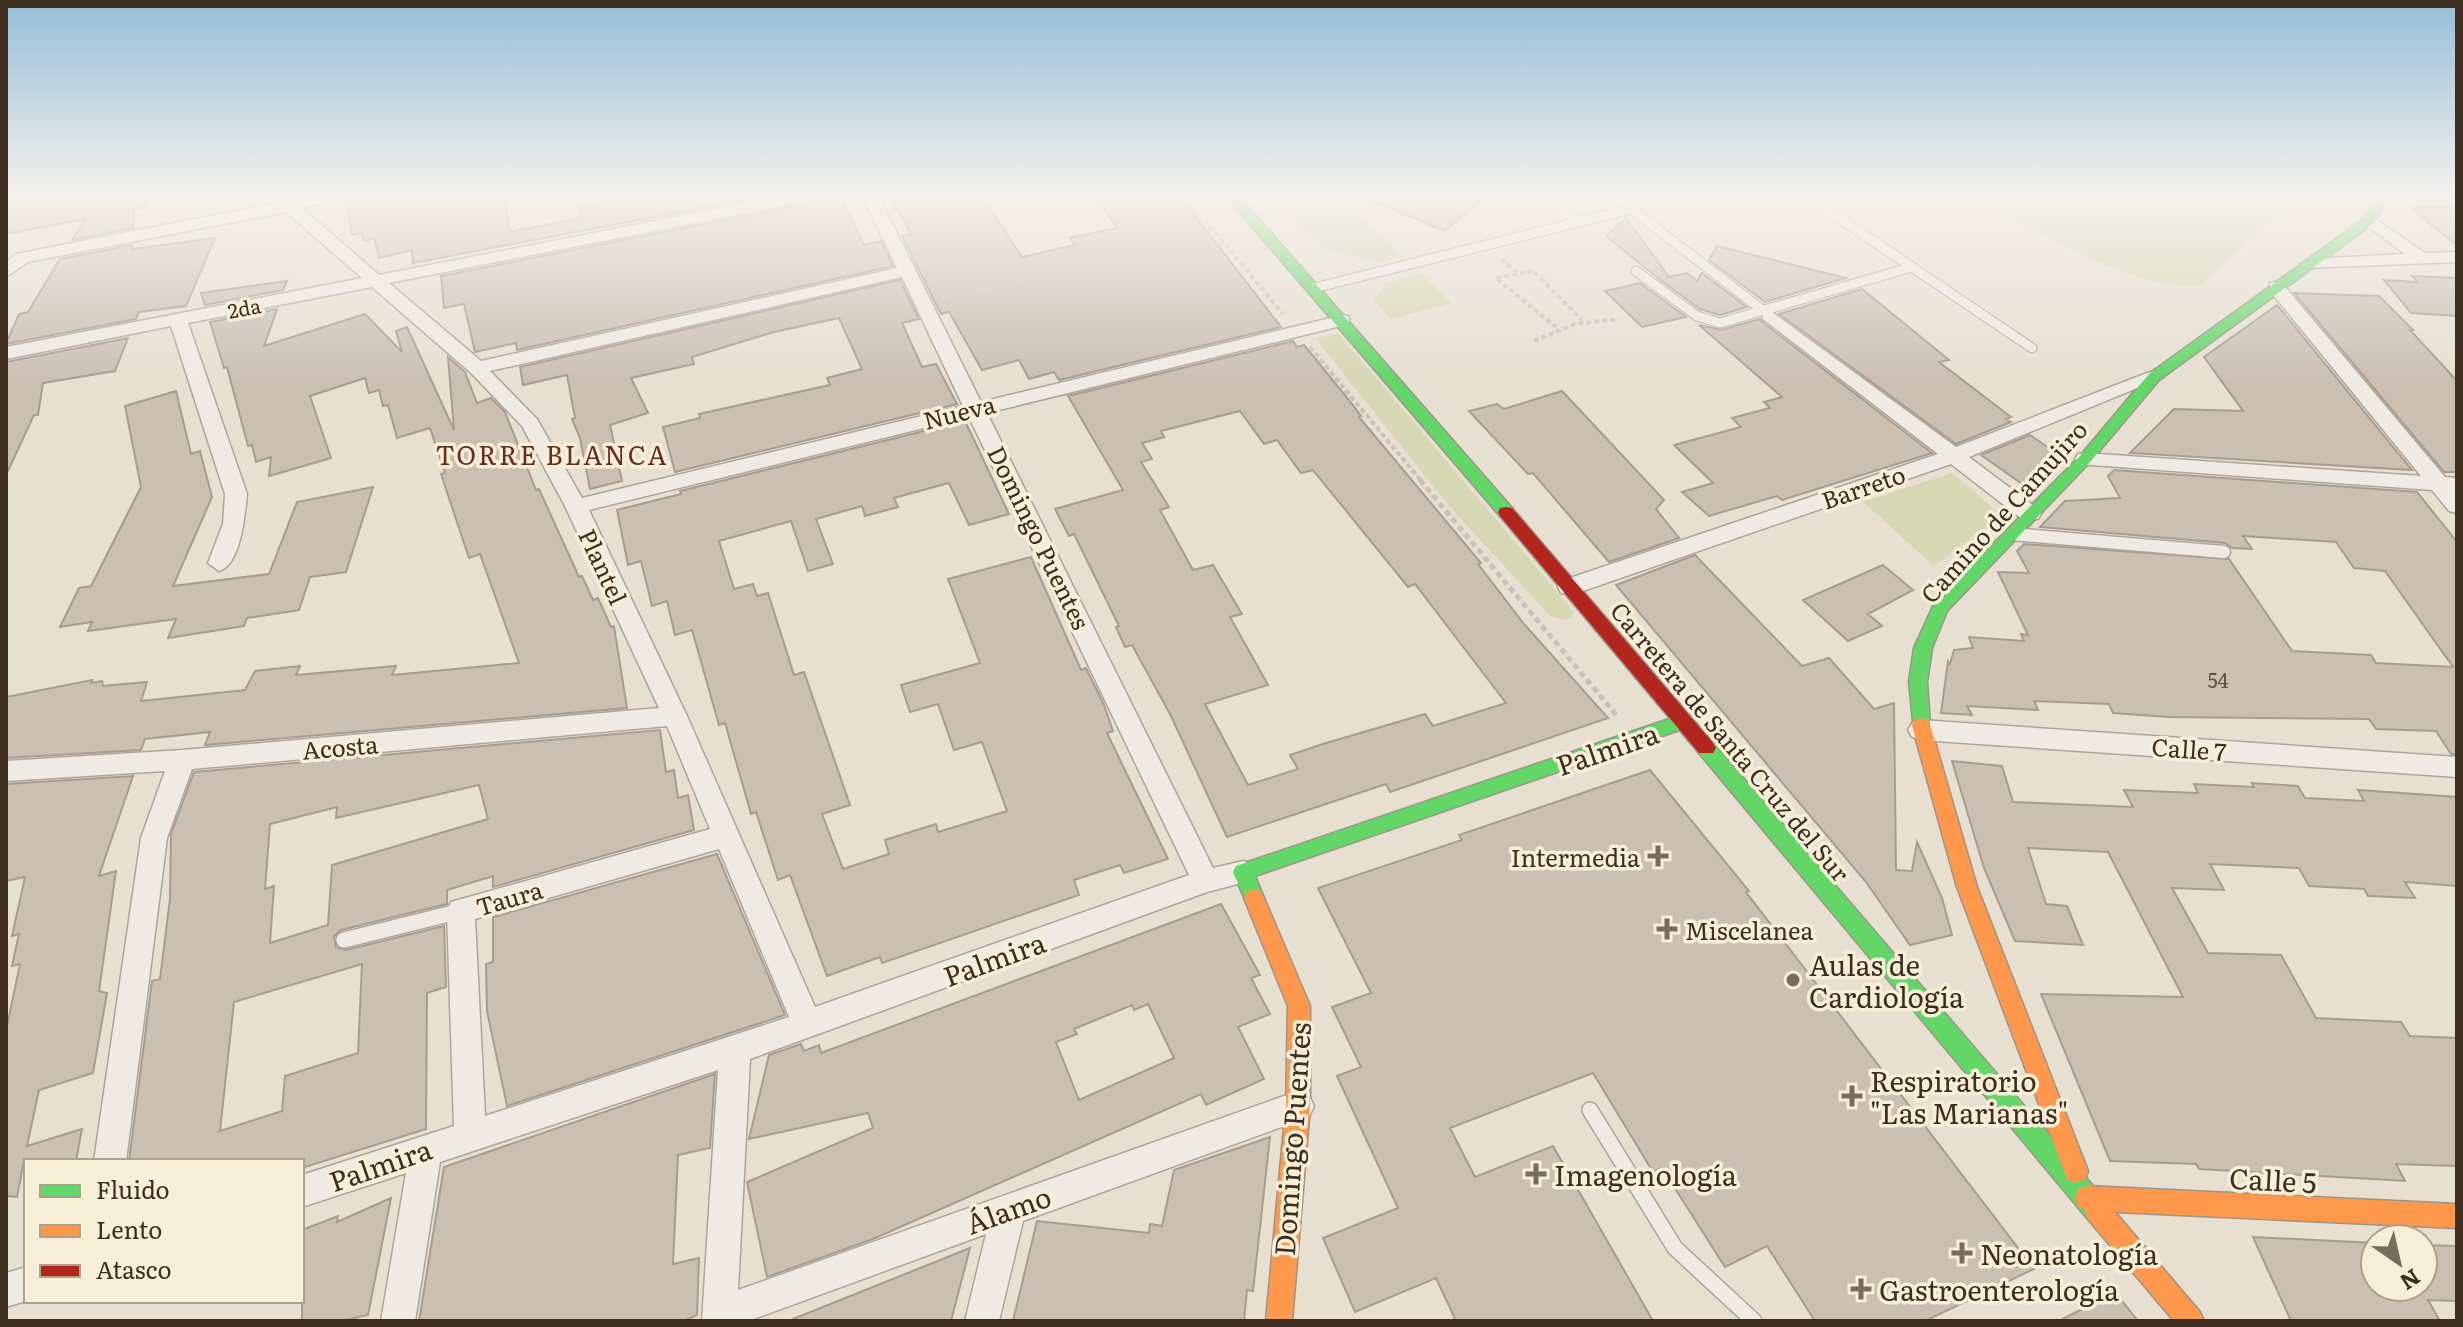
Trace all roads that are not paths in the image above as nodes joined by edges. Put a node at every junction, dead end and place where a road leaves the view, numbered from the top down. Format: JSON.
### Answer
{"nodes":[{"id":1,"x":27,"y":257,"type":"edge"},
{"id":2,"x":348,"y":257,"type":"edge"},
{"id":3,"x":498,"y":257,"type":"edge"},
{"id":4,"x":899,"y":257,"type":"edge"},
{"id":5,"x":1286,"y":257,"type":"edge"},
{"id":6,"x":1438,"y":257,"type":"edge"},
{"id":7,"x":1694,"y":257,"type":"edge"},
{"id":8,"x":1897,"y":257,"type":"edge"},
{"id":9,"x":2321,"y":257,"type":"edge"},
{"id":10,"x":2419,"y":257,"type":"joint"},
{"id":11,"x":2457,"y":257,"type":"edge"},
{"id":12,"x":2312,"y":264,"type":"junction"},
{"id":13,"x":1912,"y":267,"type":"junction"},
{"id":14,"x":906,"y":271,"type":"junction"},
{"id":15,"x":1636,"y":271,"type":"dead end"},
{"id":16,"x":6,"y":272,"type":"edge"},
{"id":17,"x":376,"y":281,"type":"junction"},
{"id":18,"x":2276,"y":287,"type":"junction"},
{"id":19,"x":1314,"y":288,"type":"junction"},
{"id":20,"x":1766,"y":312,"type":"junction"},
{"id":21,"x":178,"y":320,"type":"junction"},
{"id":22,"x":1343,"y":320,"type":"junction"},
{"id":23,"x":2032,"y":348,"type":"dead end"},
{"id":24,"x":6,"y":353,"type":"edge"},
{"id":25,"x":477,"y":368,"type":"junction"},
{"id":26,"x":2154,"y":377,"type":"junction"},
{"id":27,"x":976,"y":406,"type":"junction"},
{"id":28,"x":1953,"y":456,"type":"junction"},
{"id":29,"x":2085,"y":459,"type":"junction"},
{"id":30,"x":2447,"y":484,"type":"edge"},
{"id":31,"x":576,"y":506,"type":"junction"},
{"id":32,"x":2457,"y":506,"type":"edge"},
{"id":33,"x":2030,"y":514,"type":"junction"},
{"id":34,"x":2009,"y":534,"type":"junction"},
{"id":35,"x":2224,"y":552,"type":"dead end"},
{"id":36,"x":219,"y":563,"type":"dead end"},
{"id":37,"x":1569,"y":587,"type":"junction"},
{"id":38,"x":675,"y":716,"type":"junction"},
{"id":39,"x":1684,"y":721,"type":"junction"},
{"id":40,"x":1921,"y":730,"type":"junction"},
{"id":41,"x":182,"y":760,"type":"junction"},
{"id":42,"x":2457,"y":767,"type":"edge"},
{"id":43,"x":6,"y":771,"type":"edge"},
{"id":44,"x":725,"y":836,"type":"junction"},
{"id":45,"x":1243,"y":872,"type":"junction"},
{"id":46,"x":1206,"y":881,"type":"junction"},
{"id":47,"x":461,"y":911,"type":"junction"},
{"id":48,"x":344,"y":940,"type":"dead end"},
{"id":49,"x":808,"y":1025,"type":"junction"},
{"id":50,"x":735,"y":1050,"type":"junction"},
{"id":51,"x":1298,"y":1106,"type":"junction"},
{"id":52,"x":1590,"y":1110,"type":"dead end"},
{"id":53,"x":470,"y":1134,"type":"junction"},
{"id":54,"x":426,"y":1149,"type":"junction"},
{"id":55,"x":110,"y":1159,"type":"edge"},
{"id":56,"x":304,"y":1190,"type":"edge"},
{"id":57,"x":2087,"y":1198,"type":"junction"},
{"id":58,"x":1009,"y":1209,"type":"junction"},
{"id":59,"x":2457,"y":1216,"type":"edge"},
{"id":60,"x":719,"y":1318,"type":"edge"},
{"id":61,"x":398,"y":1321,"type":"edge"},
{"id":62,"x":982,"y":1321,"type":"edge"},
{"id":63,"x":1279,"y":1321,"type":"edge"},
{"id":64,"x":1754,"y":1321,"type":"edge"},
{"id":65,"x":2191,"y":1321,"type":"edge"}],
"edges":[{"from":1,"to":16,"type":"street"},
{"from":2,"to":17,"type":"street","name":"Plantel"},
{"from":3,"to":17,"type":"street","name":"2da"},
{"from":4,"to":14,"type":"street","name":"Domingo Puentes"},
{"from":5,"to":19,"type":"street","name":"Carretera de Santa Cruz del Sur"},
{"from":6,"to":19,"type":"lane"},
{"from":7,"to":20,"type":"lane"},
{"from":8,"to":13,"type":"lane"},
{"from":9,"to":12,"type":"street","name":"Camino de Camujiro"},
{"from":10,"to":11,"type":"street"},
{"from":10,"to":12,"type":"street"},
{"from":12,"to":18,"type":"street","name":"Camino de Camujiro"},
{"from":13,"to":20,"type":"lane"},
{"from":13,"to":23,"type":"lane"},
{"from":14,"to":25,"type":"street"},
{"from":14,"to":27,"type":"street","name":"Domingo Puentes"},
{"from":15,"to":20,"type":"lane"},
{"from":17,"to":21,"type":"street","name":"2da"},
{"from":17,"to":25,"type":"street","name":"Plantel"},
{"from":18,"to":26,"type":"street","name":"Camino de Camujiro"},
{"from":18,"to":30,"type":"street"},
{"from":19,"to":22,"type":"street","name":"Carretera de Santa Cruz del Sur"},
{"from":20,"to":28,"type":"street"},
{"from":21,"to":24,"type":"street","name":"2da"},
{"from":21,"to":36,"type":"street"},
{"from":22,"to":27,"type":"street","name":"Nueva"},
{"from":22,"to":37,"type":"street","name":"Carretera de Santa Cruz del Sur"},
{"from":25,"to":31,"type":"street","name":"Plantel"},
{"from":26,"to":28,"type":"street","name":"Barreto"},
{"from":26,"to":29,"type":"street","name":"Camino de Camujiro"},
{"from":27,"to":31,"type":"street","name":"Nueva"},
{"from":27,"to":46,"type":"street","name":"Domingo Puentes"},
{"from":28,"to":33,"type":"street"},
{"from":28,"to":37,"type":"street","name":"Barreto"},
{"from":29,"to":30,"type":"street"},
{"from":29,"to":33,"type":"street","name":"Camino de Camujiro"},
{"from":30,"to":32,"type":"street"},
{"from":31,"to":38,"type":"street","name":"Plantel"},
{"from":33,"to":34,"type":"street","name":"Camino de Camujiro"},
{"from":34,"to":35,"type":"lane"},
{"from":34,"to":40,"type":"street","name":"Camino de Camujiro"},
{"from":37,"to":39,"type":"street","name":"Carretera de Santa Cruz del Sur"},
{"from":38,"to":41,"type":"street","name":"Acosta"},
{"from":38,"to":44,"type":"street","name":"Plantel"},
{"from":39,"to":45,"type":"street","name":"Palmira"},
{"from":39,"to":57,"type":"street","name":"Carretera de Santa Cruz del Sur"},
{"from":40,"to":42,"type":"street","name":"Calle 7"},
{"from":40,"to":57,"type":"street","name":"Camino de Camujiro"},
{"from":41,"to":43,"type":"street","name":"Acosta"},
{"from":41,"to":55,"type":"street"},
{"from":44,"to":47,"type":"street","name":"Taura"},
{"from":44,"to":49,"type":"street","name":"Plantel"},
{"from":45,"to":46,"type":"street","name":"Palmira"},
{"from":45,"to":51,"type":"street","name":"Domingo Puentes"},
{"from":46,"to":49,"type":"street","name":"Palmira"},
{"from":47,"to":48,"type":"lane"},
{"from":47,"to":53,"type":"street","name":"Taura"},
{"from":49,"to":50,"type":"street","name":"Palmira"},
{"from":50,"to":53,"type":"street","name":"Palmira"},
{"from":50,"to":60,"type":"street"},
{"from":51,"to":58,"type":"street","name":"Álamo"},
{"from":51,"to":63,"type":"street","name":"Domingo Puentes"},
{"from":52,"to":64,"type":"lane"},
{"from":53,"to":54,"type":"street","name":"Palmira"},
{"from":54,"to":56,"type":"street","name":"Palmira"},
{"from":54,"to":61,"type":"street"},
{"from":57,"to":59,"type":"street","name":"Calle 5"},
{"from":57,"to":65,"type":"street","name":"Carretera de Santa Cruz del Sur"},
{"from":58,"to":60,"type":"street","name":"Álamo"},
{"from":58,"to":62,"type":"street"}]}
